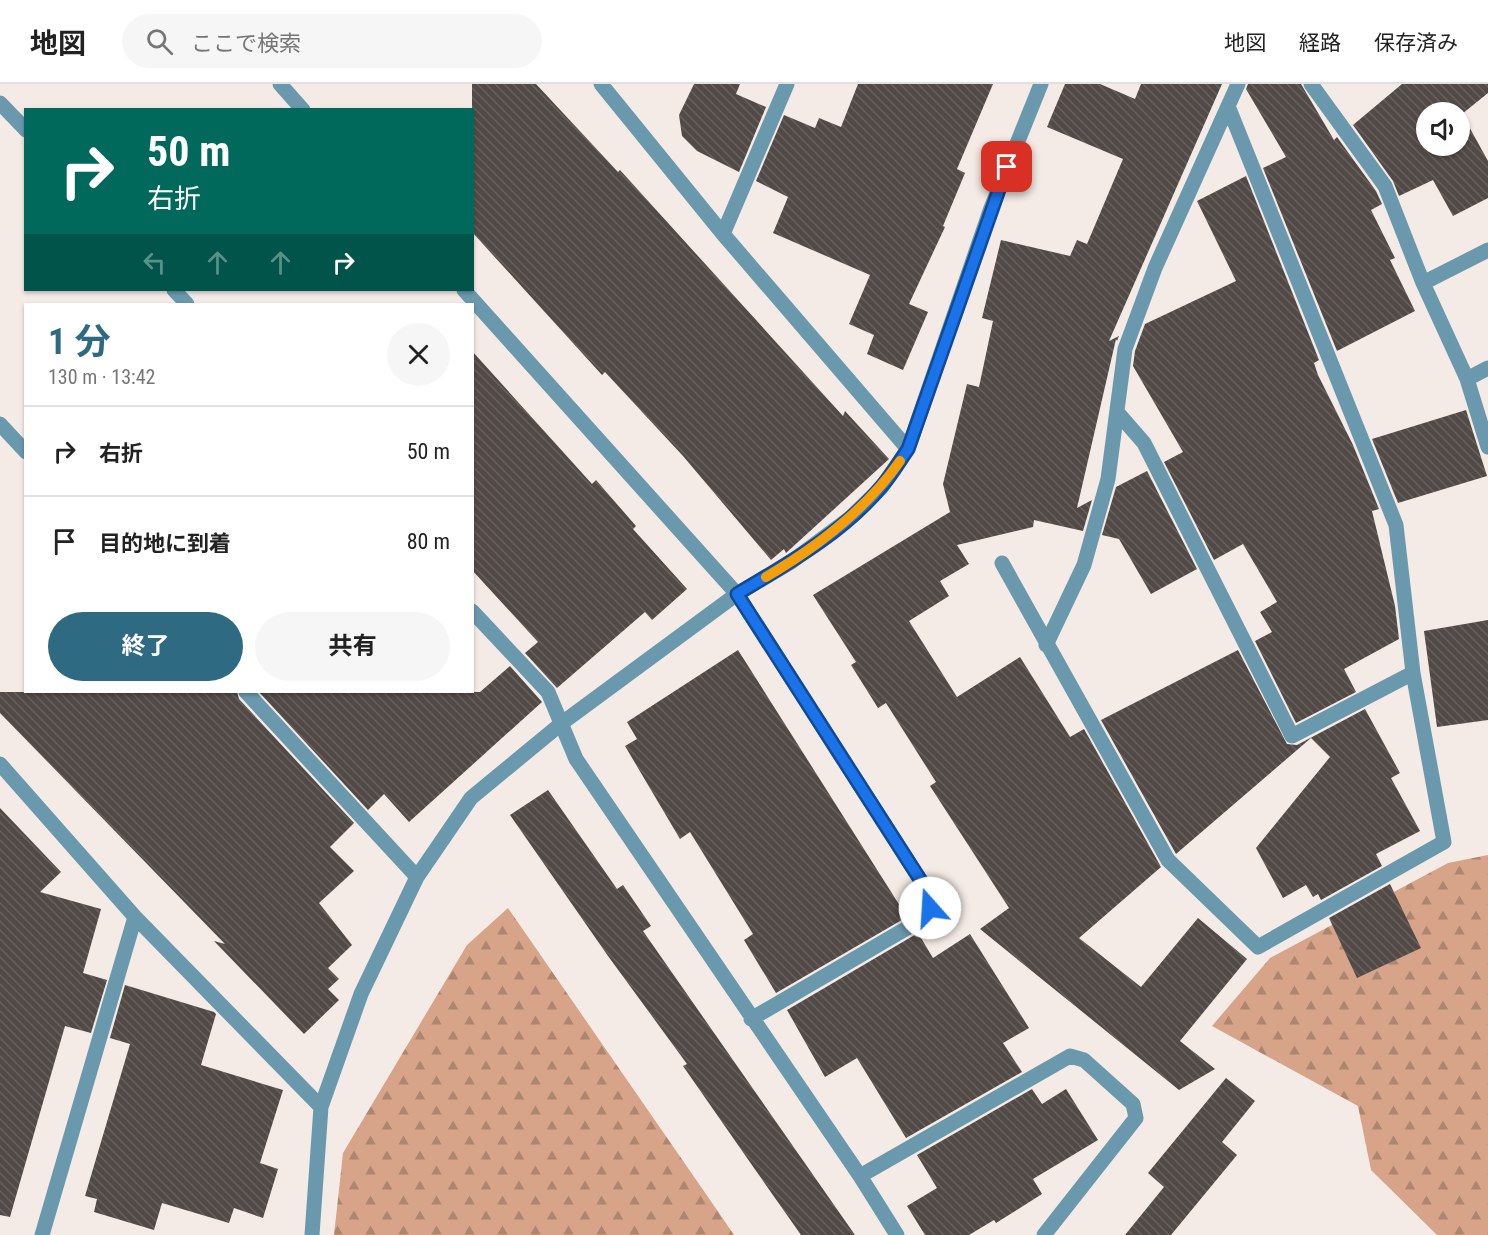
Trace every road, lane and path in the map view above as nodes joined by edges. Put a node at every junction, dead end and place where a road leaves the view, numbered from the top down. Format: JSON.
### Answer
{"nodes":[{"id":1,"x":280,"y":84,"type":"edge"},
{"id":2,"x":601,"y":84,"type":"edge"},
{"id":3,"x":788,"y":84,"type":"edge"},
{"id":4,"x":1041,"y":84,"type":"edge"},
{"id":5,"x":1238,"y":84,"type":"edge"},
{"id":6,"x":1311,"y":84,"type":"edge"},
{"id":7,"x":0,"y":103,"type":"edge"},
{"id":8,"x":1228,"y":106,"type":"junction"},
{"id":9,"x":301,"y":108,"type":"edge"},
{"id":10,"x":24,"y":128,"type":"edge"},
{"id":11,"x":723,"y":234,"type":"junction"},
{"id":12,"x":1488,"y":250,"type":"edge"},
{"id":13,"x":1423,"y":283,"type":"junction"},
{"id":14,"x":175,"y":291,"type":"edge"},
{"id":15,"x":465,"y":291,"type":"edge"},
{"id":16,"x":187,"y":303,"type":"edge"},
{"id":17,"x":1488,"y":368,"type":"edge"},
{"id":18,"x":1467,"y":379,"type":"junction"},
{"id":19,"x":1117,"y":412,"type":"junction"},
{"id":20,"x":0,"y":424,"type":"edge"},
{"id":21,"x":1488,"y":447,"type":"edge"},
{"id":22,"x":908,"y":449,"type":"junction"},
{"id":23,"x":24,"y":450,"type":"edge"},
{"id":24,"x":1002,"y":563,"type":"dead end"},
{"id":25,"x":737,"y":594,"type":"junction"},
{"id":26,"x":474,"y":613,"type":"edge"},
{"id":27,"x":1046,"y":645,"type":"junction"},
{"id":28,"x":1413,"y":673,"type":"junction"},
{"id":29,"x":247,"y":693,"type":"edge"},
{"id":30,"x":562,"y":723,"type":"junction"},
{"id":31,"x":0,"y":764,"type":"edge"},
{"id":32,"x":417,"y":877,"type":"junction"},
{"id":33,"x":135,"y":917,"type":"junction"},
{"id":34,"x":751,"y":1018,"type":"junction"},
{"id":35,"x":321,"y":1107,"type":"junction"},
{"id":36,"x":860,"y":1176,"type":"junction"},
{"id":37,"x":42,"y":1235,"type":"edge"},
{"id":38,"x":312,"y":1235,"type":"edge"},
{"id":39,"x":897,"y":1235,"type":"edge"},
{"id":40,"x":1044,"y":1235,"type":"edge"}],
"edges":[{"from":1,"to":9,"type":"street"},
{"from":2,"to":11,"type":"street"},
{"from":3,"to":11,"type":"street"},
{"from":4,"to":22,"type":"street"},
{"from":5,"to":8,"type":"street"},
{"from":6,"to":13,"type":"street"},
{"from":7,"to":10,"type":"street"},
{"from":8,"to":19,"type":"street"},
{"from":8,"to":28,"type":"street"},
{"from":11,"to":22,"type":"street"},
{"from":12,"to":13,"type":"street"},
{"from":13,"to":18,"type":"street"},
{"from":14,"to":16,"type":"street"},
{"from":15,"to":25,"type":"street"},
{"from":17,"to":18,"type":"street"},
{"from":18,"to":21,"type":"street"},
{"from":19,"to":27,"type":"street"},
{"from":19,"to":28,"type":"street"},
{"from":20,"to":23,"type":"street"},
{"from":22,"to":25,"type":"street"},
{"from":24,"to":27,"type":"street"},
{"from":25,"to":30,"type":"street"},
{"from":25,"to":34,"type":"street"},
{"from":26,"to":30,"type":"street"},
{"from":27,"to":28,"type":"street"},
{"from":29,"to":32,"type":"street"},
{"from":30,"to":32,"type":"street"},
{"from":30,"to":34,"type":"street"},
{"from":31,"to":33,"type":"street"},
{"from":32,"to":35,"type":"street"},
{"from":33,"to":35,"type":"street"},
{"from":33,"to":37,"type":"street"},
{"from":34,"to":36,"type":"street"},
{"from":35,"to":38,"type":"street"},
{"from":36,"to":39,"type":"street"},
{"from":36,"to":40,"type":"street"}]}
